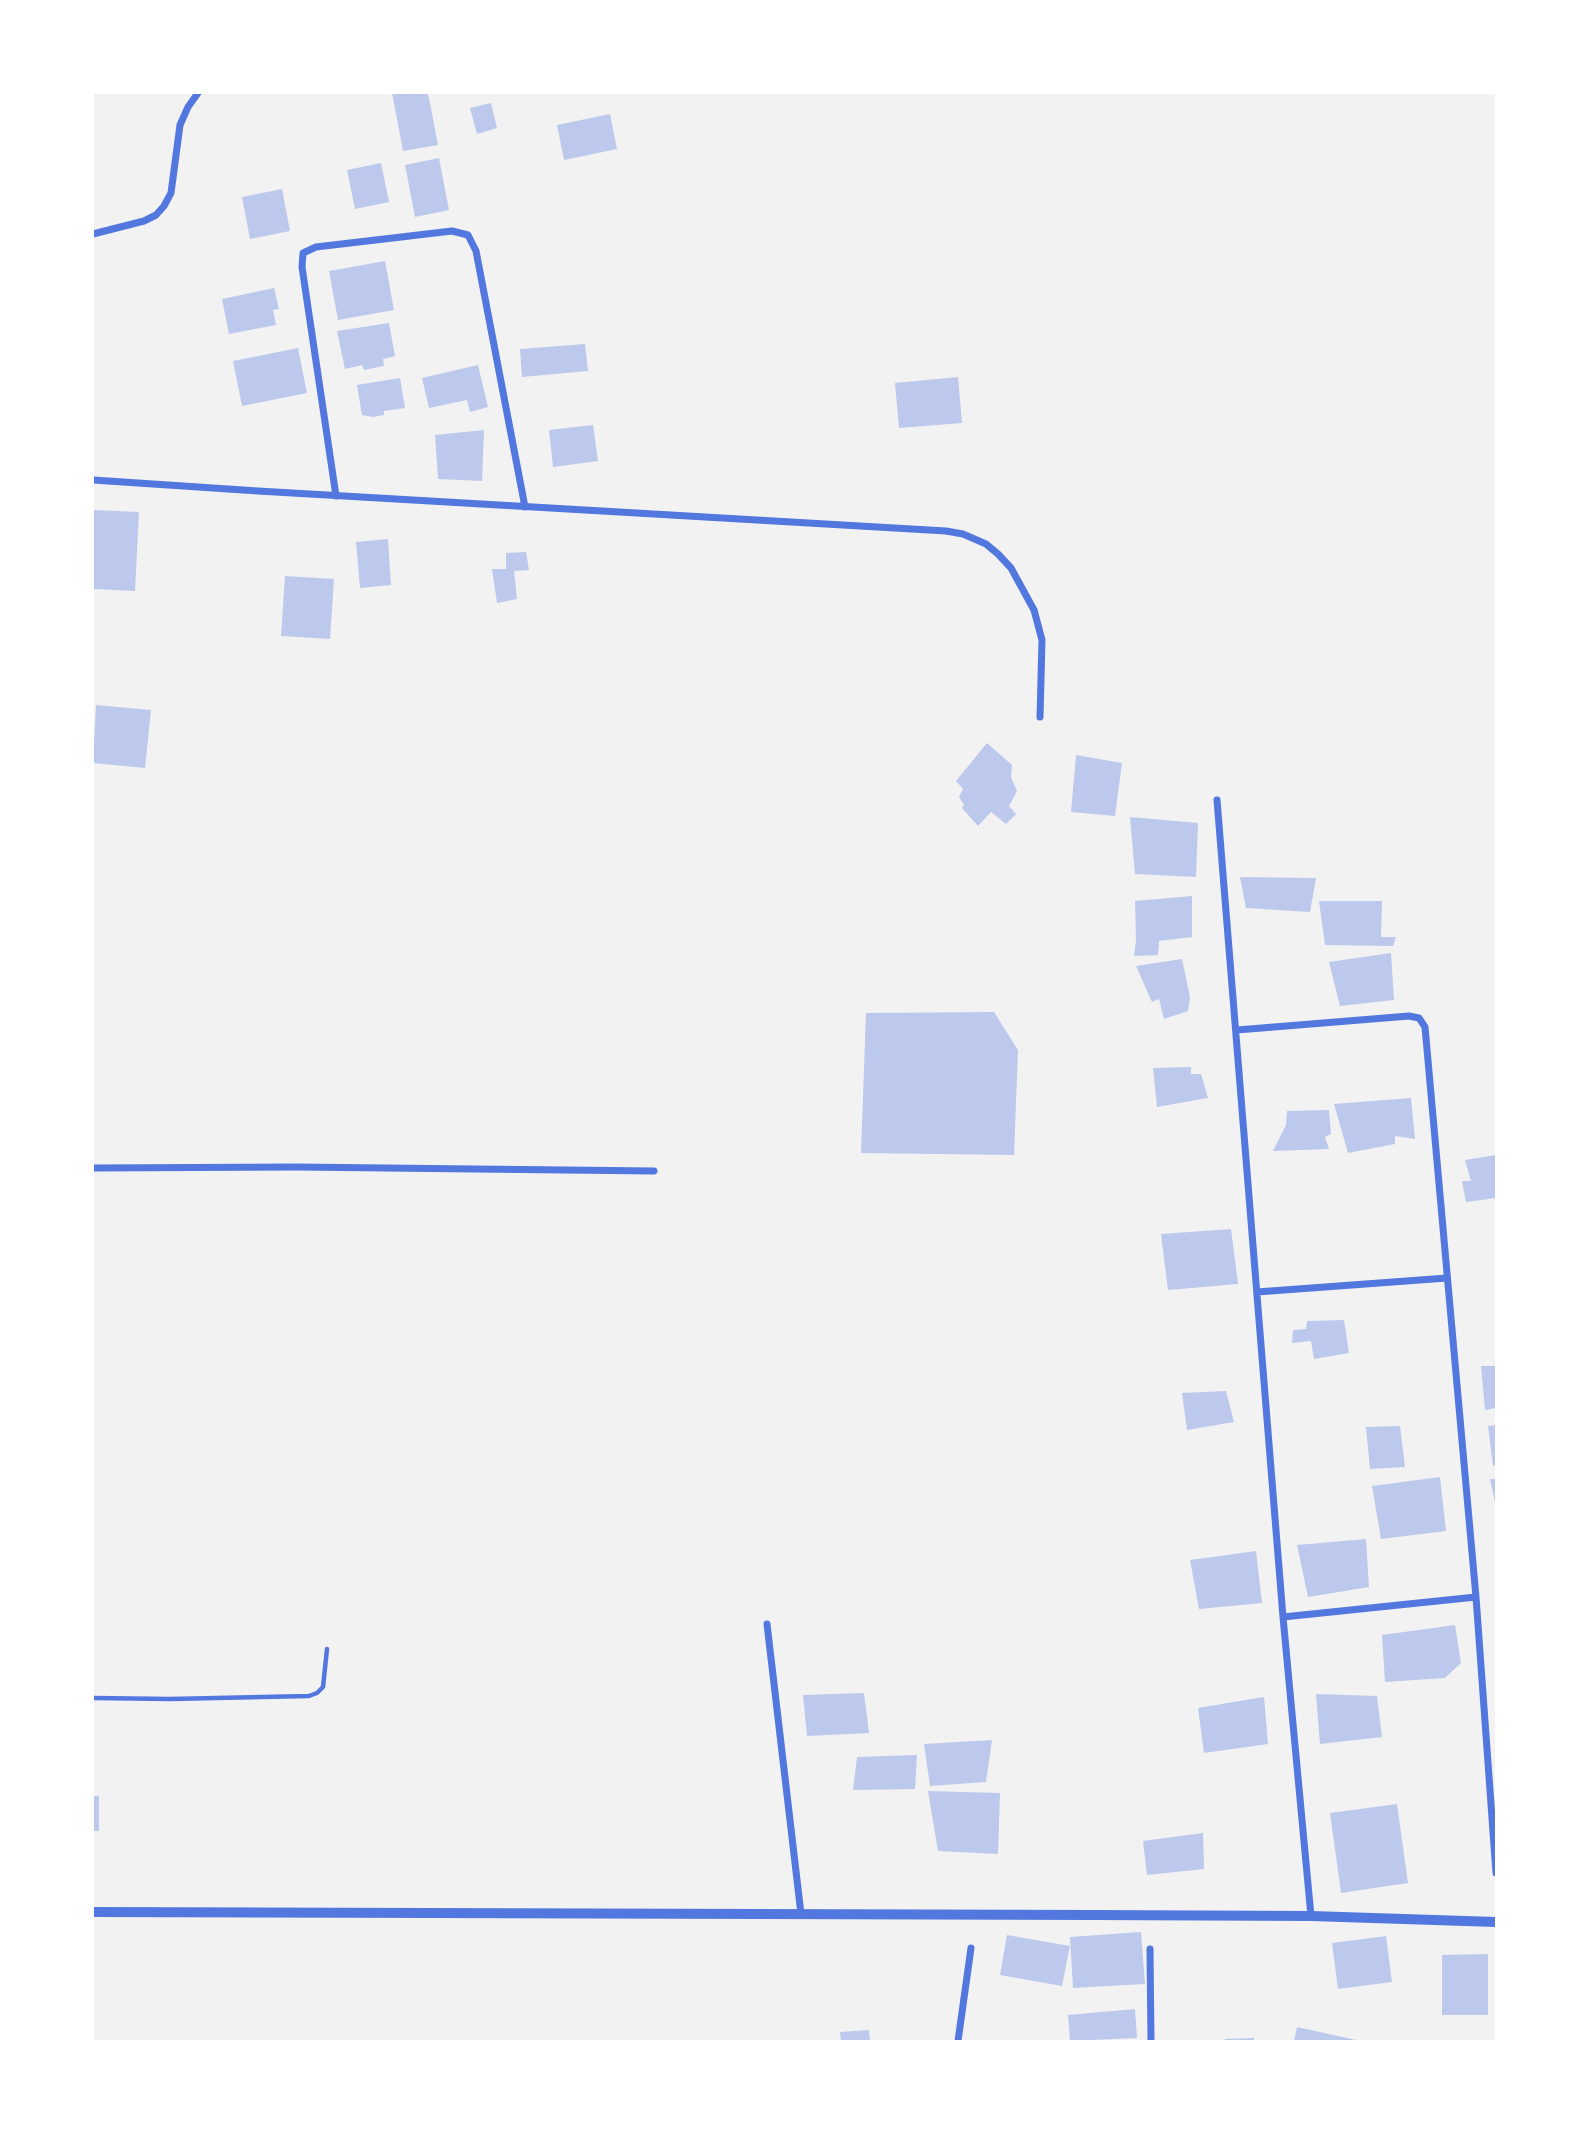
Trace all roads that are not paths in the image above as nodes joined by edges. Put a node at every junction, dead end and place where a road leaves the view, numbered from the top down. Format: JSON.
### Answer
{"nodes":[{"id":1,"x":198,"y":93,"type":"edge"},
{"id":2,"x":93,"y":234,"type":"edge"},
{"id":3,"x":93,"y":480,"type":"edge"},
{"id":4,"x":336,"y":496,"type":"junction"},
{"id":5,"x":525,"y":507,"type":"junction"},
{"id":6,"x":1040,"y":717,"type":"dead end"},
{"id":7,"x":1217,"y":800,"type":"dead end"},
{"id":8,"x":1237,"y":1030,"type":"junction"},
{"id":9,"x":93,"y":1168,"type":"edge"},
{"id":10,"x":654,"y":1171,"type":"dead end"},
{"id":11,"x":1447,"y":1278,"type":"junction"},
{"id":12,"x":1257,"y":1292,"type":"junction"},
{"id":13,"x":1475,"y":1597,"type":"junction"},
{"id":14,"x":1283,"y":1617,"type":"junction"},
{"id":15,"x":767,"y":1624,"type":"dead end"},
{"id":16,"x":327,"y":1649,"type":"dead end"},
{"id":17,"x":93,"y":1698,"type":"edge"},
{"id":18,"x":1496,"y":1873,"type":"edge"},
{"id":19,"x":93,"y":1912,"type":"edge"},
{"id":20,"x":801,"y":1914,"type":"junction"},
{"id":21,"x":1311,"y":1916,"type":"junction"},
{"id":22,"x":1496,"y":1922,"type":"edge"},
{"id":23,"x":971,"y":1948,"type":"dead end"},
{"id":24,"x":1150,"y":1948,"type":"dead end"},
{"id":25,"x":958,"y":2041,"type":"edge"},
{"id":26,"x":1151,"y":2041,"type":"edge"}],
"edges":[{"from":1,"to":2,"type":"street"},
{"from":3,"to":4,"type":"street"},
{"from":4,"to":5,"type":"street"},
{"from":4,"to":5,"type":"street"},
{"from":5,"to":6,"type":"street"},
{"from":7,"to":8,"type":"street"},
{"from":8,"to":11,"type":"street"},
{"from":8,"to":12,"type":"street"},
{"from":9,"to":10,"type":"street"},
{"from":11,"to":12,"type":"street"},
{"from":11,"to":13,"type":"street"},
{"from":12,"to":14,"type":"street"},
{"from":13,"to":14,"type":"street"},
{"from":13,"to":18,"type":"street"},
{"from":14,"to":21,"type":"street"},
{"from":15,"to":20,"type":"street"},
{"from":16,"to":17,"type":"lane"},
{"from":19,"to":20,"type":"street"},
{"from":20,"to":21,"type":"street"},
{"from":21,"to":22,"type":"street"},
{"from":23,"to":25,"type":"street"},
{"from":24,"to":26,"type":"street"}]}
